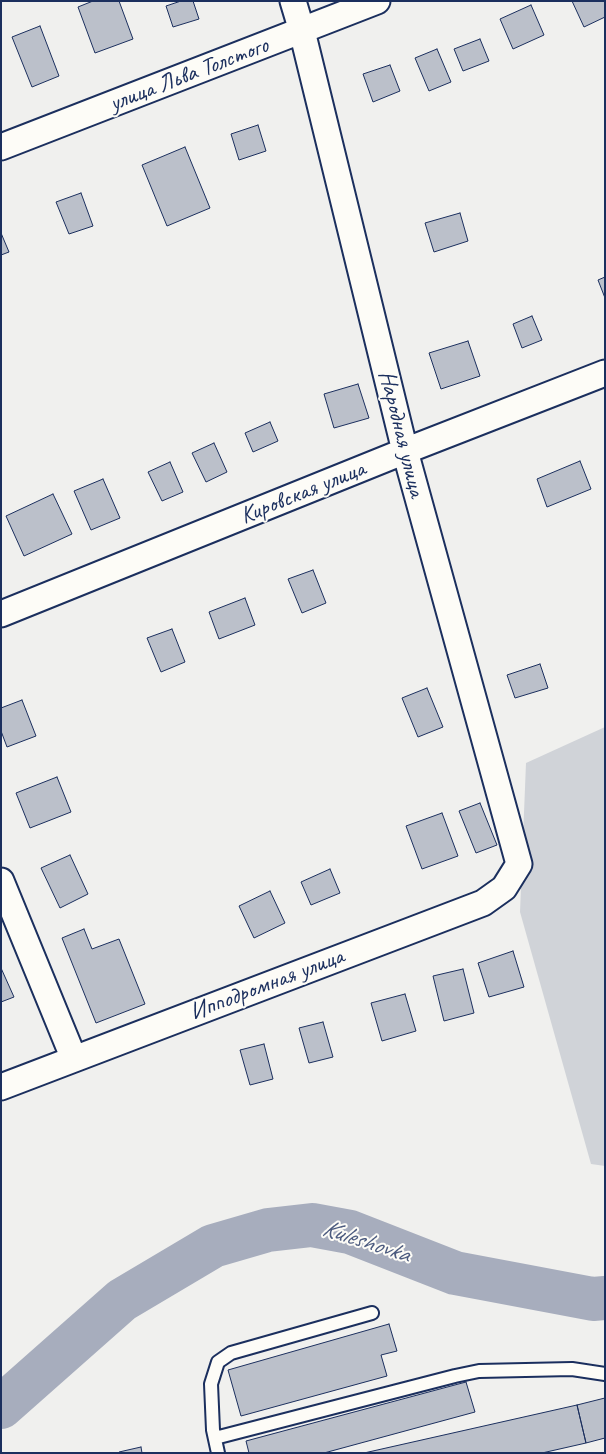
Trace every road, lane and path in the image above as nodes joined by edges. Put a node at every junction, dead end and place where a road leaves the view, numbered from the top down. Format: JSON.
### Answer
{"nodes":[{"id":1,"x":293,"y":1,"type":"edge"},
{"id":2,"x":377,"y":1,"type":"edge"},
{"id":3,"x":302,"y":31,"type":"junction"},
{"id":4,"x":1,"y":147,"type":"edge"},
{"id":5,"x":605,"y":373,"type":"edge"},
{"id":6,"x":405,"y":451,"type":"junction"},
{"id":7,"x":1,"y":614,"type":"edge"},
{"id":8,"x":519,"y":864,"type":"joint"},
{"id":9,"x":1,"y":881,"type":"edge"},
{"id":10,"x":74,"y":1059,"type":"junction"},
{"id":11,"x":1,"y":1087,"type":"edge"},
{"id":12,"x":372,"y":1313,"type":"dead end"},
{"id":13,"x":605,"y":1374,"type":"edge"},
{"id":14,"x":215,"y":1438,"type":"junction"},
{"id":15,"x":218,"y":1453,"type":"edge"}],
"edges":[{"from":1,"to":3,"type":"street","name":"Народная улица"},
{"from":2,"to":3,"type":"street","name":"улица Льва Толстого"},
{"from":3,"to":4,"type":"street","name":"улица Льва Толстого"},
{"from":3,"to":6,"type":"street","name":"Народная улица"},
{"from":5,"to":6,"type":"street","name":"Кировская улица"},
{"from":6,"to":7,"type":"street","name":"Кировская улица"},
{"from":6,"to":8,"type":"street","name":"Народная улица"},
{"from":8,"to":10,"type":"street","name":"Ипподромная улица"},
{"from":9,"to":10,"type":"street"},
{"from":10,"to":11,"type":"street","name":"Ипподромная улица"},
{"from":12,"to":14,"type":"lane"},
{"from":13,"to":14,"type":"lane"},
{"from":14,"to":15,"type":"lane"}]}
